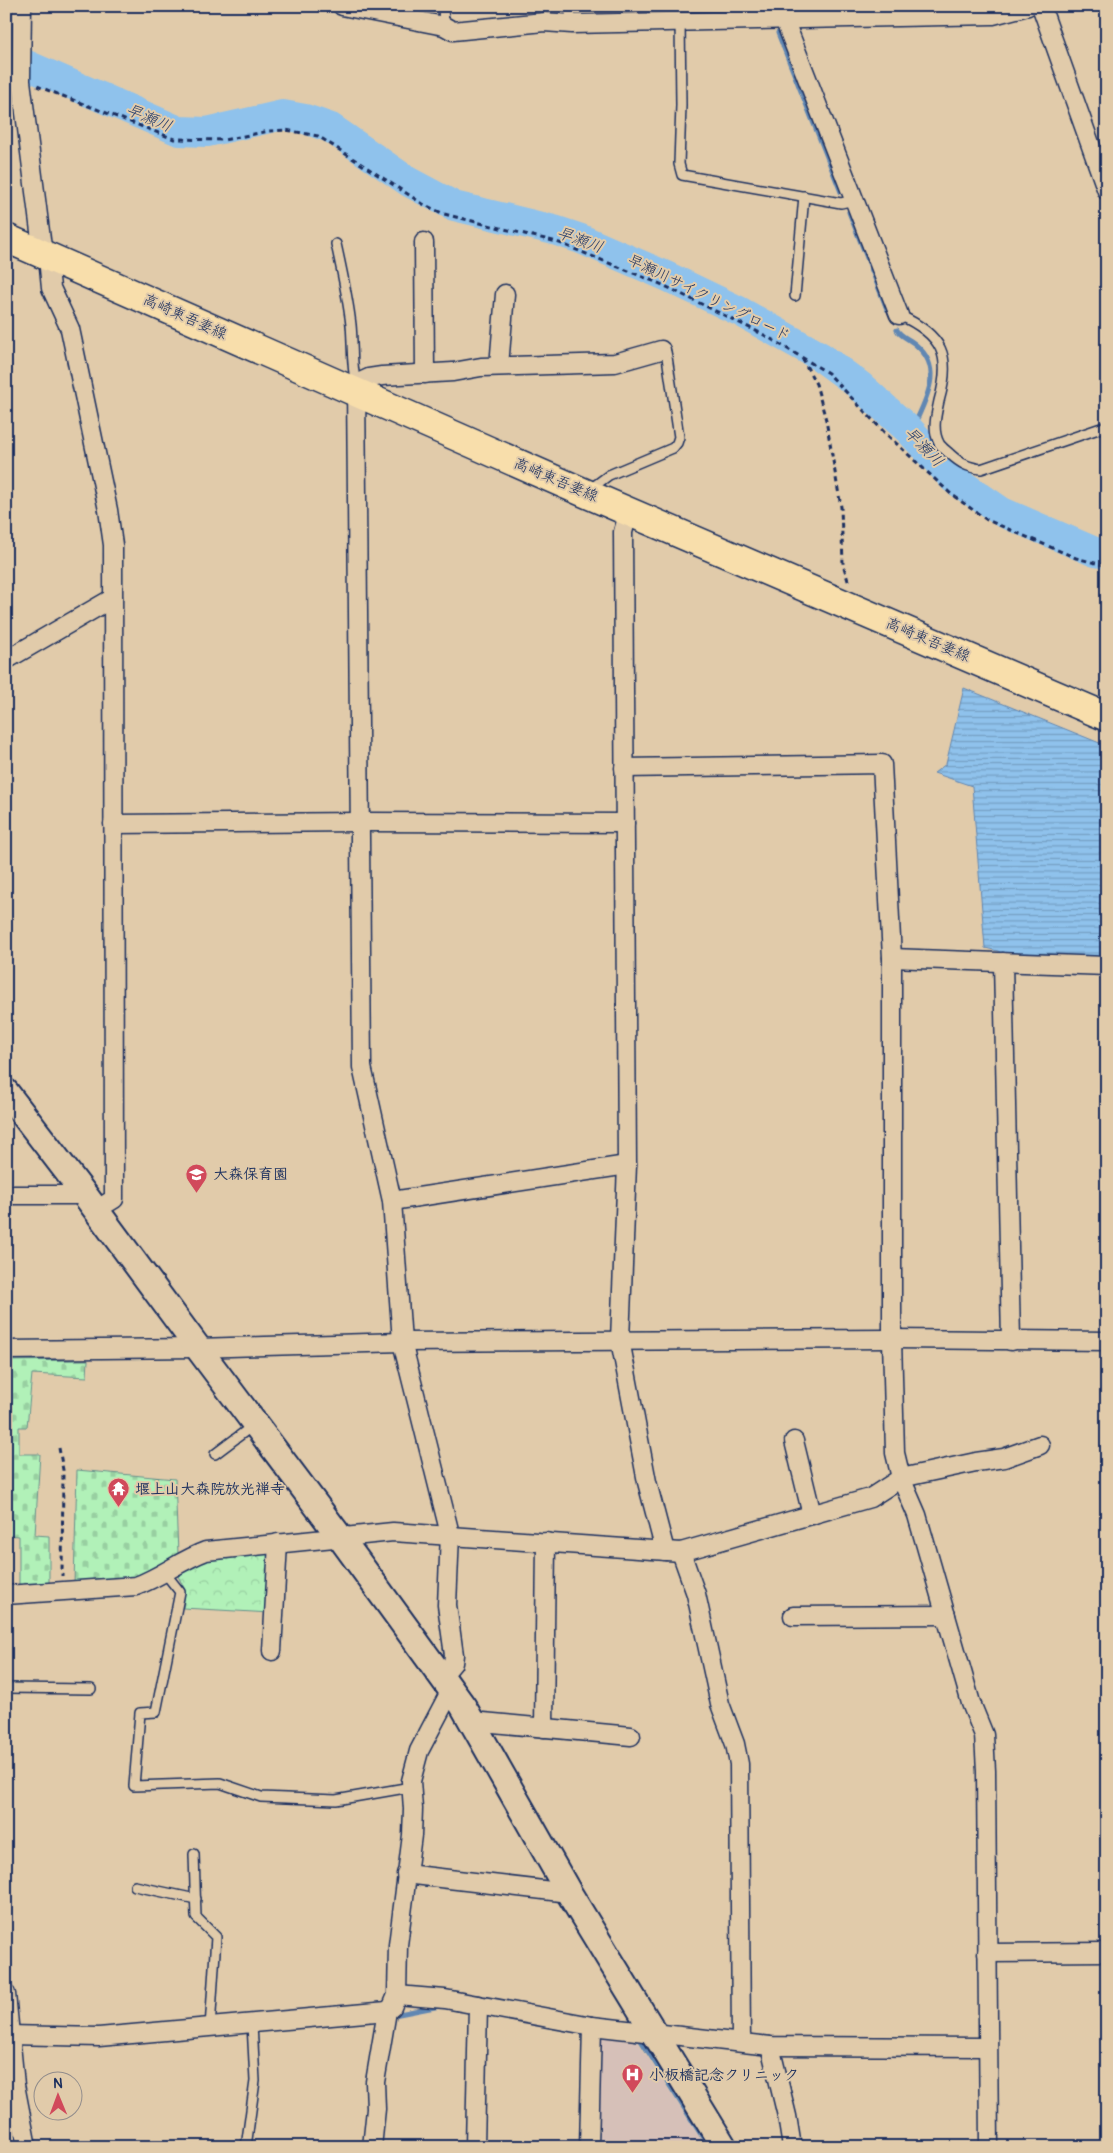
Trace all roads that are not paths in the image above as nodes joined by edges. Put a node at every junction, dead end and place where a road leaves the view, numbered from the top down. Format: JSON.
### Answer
{"nodes":[{"id":1,"x":22,"y":6,"type":"edge"},
{"id":2,"x":342,"y":6,"type":"edge"},
{"id":3,"x":443,"y":6,"type":"edge"},
{"id":4,"x":569,"y":6,"type":"edge"},
{"id":5,"x":1028,"y":6,"type":"edge"},
{"id":6,"x":1042,"y":6,"type":"edge"},
{"id":7,"x":781,"y":13,"type":"edge"},
{"id":8,"x":680,"y":21,"type":"junction"},
{"id":9,"x":572,"y":24,"type":"junction"},
{"id":10,"x":444,"y":26,"type":"junction"},
{"id":11,"x":19,"y":79,"type":"edge"},
{"id":12,"x":1107,"y":191,"type":"edge"},
{"id":13,"x":804,"y":196,"type":"junction"},
{"id":14,"x":855,"y":200,"type":"junction"},
{"id":15,"x":6,"y":238,"type":"edge"},
{"id":16,"x":424,"y":242,"type":"dead end"},
{"id":17,"x":336,"y":244,"type":"dead end"},
{"id":18,"x":48,"y":257,"type":"junction"},
{"id":19,"x":505,"y":294,"type":"dead end"},
{"id":20,"x":795,"y":296,"type":"dead end"},
{"id":21,"x":899,"y":315,"type":"joint"},
{"id":22,"x":661,"y":350,"type":"joint"},
{"id":23,"x":499,"y":366,"type":"junction"},
{"id":24,"x":425,"y":374,"type":"junction"},
{"id":25,"x":356,"y":389,"type":"junction"},
{"id":26,"x":1107,"y":426,"type":"edge"},
{"id":27,"x":585,"y":493,"type":"junction"},
{"id":28,"x":629,"y":511,"type":"junction"},
{"id":29,"x":113,"y":598,"type":"junction"},
{"id":30,"x":6,"y":660,"type":"edge"},
{"id":31,"x":1107,"y":717,"type":"edge"},
{"id":32,"x":624,"y":768,"type":"junction"},
{"id":33,"x":360,"y":822,"type":"junction"},
{"id":34,"x":625,"y":823,"type":"junction"},
{"id":35,"x":113,"y":824,"type":"junction"},
{"id":36,"x":892,"y":958,"type":"junction"},
{"id":37,"x":1003,"y":962,"type":"junction"},
{"id":38,"x":1107,"y":966,"type":"edge"},
{"id":39,"x":6,"y":1092,"type":"edge"},
{"id":40,"x":628,"y":1165,"type":"junction"},
{"id":41,"x":6,"y":1195,"type":"edge"},
{"id":42,"x":392,"y":1200,"type":"junction"},
{"id":43,"x":91,"y":1202,"type":"junction"},
{"id":44,"x":620,"y":1340,"type":"junction"},
{"id":45,"x":892,"y":1340,"type":"junction"},
{"id":46,"x":1011,"y":1341,"type":"junction"},
{"id":47,"x":1107,"y":1341,"type":"edge"},
{"id":48,"x":402,"y":1342,"type":"junction"},
{"id":49,"x":198,"y":1348,"type":"junction"},
{"id":50,"x":6,"y":1350,"type":"edge"},
{"id":51,"x":255,"y":1424,"type":"junction"},
{"id":52,"x":794,"y":1441,"type":"dead end"},
{"id":53,"x":1040,"y":1445,"type":"dead end"},
{"id":54,"x":215,"y":1454,"type":"dead end"},
{"id":55,"x":901,"y":1478,"type":"junction"},
{"id":56,"x":812,"y":1515,"type":"junction"},
{"id":57,"x":450,"y":1534,"type":"junction"},
{"id":58,"x":340,"y":1537,"type":"junction"},
{"id":59,"x":546,"y":1542,"type":"junction"},
{"id":60,"x":278,"y":1544,"type":"junction"},
{"id":61,"x":673,"y":1551,"type":"junction"},
{"id":62,"x":165,"y":1573,"type":"junction"},
{"id":63,"x":6,"y":1595,"type":"edge"},
{"id":64,"x":946,"y":1615,"type":"junction"},
{"id":65,"x":793,"y":1616,"type":"dead end"},
{"id":66,"x":272,"y":1651,"type":"dead end"},
{"id":67,"x":447,"y":1683,"type":"junction"},
{"id":68,"x":6,"y":1688,"type":"edge"},
{"id":69,"x":91,"y":1689,"type":"dead end"},
{"id":70,"x":472,"y":1721,"type":"junction"},
{"id":71,"x":544,"y":1728,"type":"junction"},
{"id":72,"x":631,"y":1736,"type":"dead end"},
{"id":73,"x":411,"y":1787,"type":"junction"},
{"id":74,"x":194,"y":1854,"type":"dead end"},
{"id":75,"x":406,"y":1874,"type":"junction"},
{"id":76,"x":136,"y":1886,"type":"dead end"},
{"id":77,"x":569,"y":1894,"type":"junction"},
{"id":78,"x":196,"y":1899,"type":"junction"},
{"id":79,"x":1107,"y":1952,"type":"edge"},
{"id":80,"x":986,"y":1953,"type":"junction"},
{"id":81,"x":6,"y":1994,"type":"edge"},
{"id":82,"x":398,"y":1995,"type":"junction"},
{"id":83,"x":478,"y":2005,"type":"junction"},
{"id":84,"x":388,"y":2011,"type":"junction"},
{"id":85,"x":252,"y":2024,"type":"junction"},
{"id":86,"x":592,"y":2026,"type":"junction"},
{"id":87,"x":210,"y":2028,"type":"junction"},
{"id":88,"x":655,"y":2034,"type":"junction"},
{"id":89,"x":9,"y":2035,"type":"junction"},
{"id":90,"x":741,"y":2042,"type":"junction"},
{"id":91,"x":770,"y":2046,"type":"junction"},
{"id":92,"x":987,"y":2047,"type":"junction"},
{"id":93,"x":11,"y":2087,"type":"edge"},
{"id":94,"x":27,"y":2147,"type":"edge"},
{"id":95,"x":246,"y":2147,"type":"edge"},
{"id":96,"x":372,"y":2147,"type":"edge"},
{"id":97,"x":475,"y":2147,"type":"edge"},
{"id":98,"x":589,"y":2147,"type":"edge"},
{"id":99,"x":724,"y":2147,"type":"edge"},
{"id":100,"x":792,"y":2147,"type":"edge"},
{"id":101,"x":988,"y":2147,"type":"edge"}],
"edges":[{"from":1,"to":11,"type":"street"},
{"from":2,"to":10,"type":"street"},
{"from":3,"to":10,"type":"lane"},
{"from":4,"to":9,"type":"lane"},
{"from":5,"to":7,"type":"street"},
{"from":6,"to":12,"type":"street"},
{"from":7,"to":8,"type":"street"},
{"from":7,"to":14,"type":"street"},
{"from":8,"to":9,"type":"street"},
{"from":8,"to":13,"type":"lane"},
{"from":9,"to":10,"type":"street"},
{"from":11,"to":18,"type":"street"},
{"from":13,"to":14,"type":"lane"},
{"from":13,"to":20,"type":"lane"},
{"from":14,"to":21,"type":"street"},
{"from":15,"to":18,"type":"main road","name":"高崎東吾妻線"},
{"from":16,"to":24,"type":"street"},
{"from":17,"to":25,"type":"lane"},
{"from":18,"to":25,"type":"main road","name":"高崎東吾妻線"},
{"from":18,"to":29,"type":"street"},
{"from":19,"to":23,"type":"street"},
{"from":21,"to":26,"type":"lane"},
{"from":22,"to":23,"type":"street"},
{"from":22,"to":27,"type":"lane"},
{"from":23,"to":24,"type":"street"},
{"from":24,"to":25,"type":"street"},
{"from":25,"to":27,"type":"main road","name":"高崎東吾妻線"},
{"from":25,"to":33,"type":"street"},
{"from":27,"to":28,"type":"main road","name":"高崎東吾妻線"},
{"from":28,"to":31,"type":"main road","name":"高崎東吾妻線"},
{"from":28,"to":32,"type":"street"},
{"from":29,"to":30,"type":"street"},
{"from":29,"to":35,"type":"street"},
{"from":32,"to":34,"type":"street"},
{"from":32,"to":36,"type":"street"},
{"from":33,"to":34,"type":"street"},
{"from":33,"to":35,"type":"street"},
{"from":33,"to":42,"type":"street"},
{"from":34,"to":40,"type":"street"},
{"from":35,"to":43,"type":"street"},
{"from":36,"to":37,"type":"street"},
{"from":36,"to":45,"type":"street"},
{"from":37,"to":38,"type":"street"},
{"from":37,"to":46,"type":"street"},
{"from":39,"to":43,"type":"street"},
{"from":40,"to":42,"type":"street"},
{"from":40,"to":44,"type":"street"},
{"from":41,"to":43,"type":"street"},
{"from":42,"to":48,"type":"street"},
{"from":43,"to":49,"type":"street"},
{"from":44,"to":45,"type":"street"},
{"from":44,"to":48,"type":"street"},
{"from":44,"to":61,"type":"street"},
{"from":45,"to":46,"type":"street"},
{"from":45,"to":55,"type":"street"},
{"from":46,"to":47,"type":"street"},
{"from":48,"to":49,"type":"street"},
{"from":48,"to":57,"type":"street"},
{"from":49,"to":50,"type":"street"},
{"from":49,"to":51,"type":"street"},
{"from":51,"to":54,"type":"lane"},
{"from":51,"to":58,"type":"street"},
{"from":52,"to":56,"type":"street"},
{"from":53,"to":55,"type":"street"},
{"from":55,"to":56,"type":"street"},
{"from":55,"to":64,"type":"street"},
{"from":56,"to":61,"type":"street"},
{"from":57,"to":58,"type":"street"},
{"from":57,"to":59,"type":"street"},
{"from":57,"to":67,"type":"street"},
{"from":58,"to":60,"type":"street"},
{"from":58,"to":67,"type":"street"},
{"from":59,"to":61,"type":"street"},
{"from":59,"to":71,"type":"street"},
{"from":60,"to":62,"type":"street"},
{"from":60,"to":66,"type":"street"},
{"from":61,"to":90,"type":"street"},
{"from":62,"to":63,"type":"street"},
{"from":62,"to":73,"type":"lane"},
{"from":64,"to":65,"type":"street"},
{"from":64,"to":80,"type":"street"},
{"from":67,"to":70,"type":"street"},
{"from":67,"to":73,"type":"street"},
{"from":68,"to":69,"type":"lane"},
{"from":70,"to":71,"type":"street"},
{"from":70,"to":77,"type":"street"},
{"from":71,"to":72,"type":"street"},
{"from":73,"to":75,"type":"street"},
{"from":74,"to":78,"type":"lane"},
{"from":75,"to":77,"type":"street"},
{"from":75,"to":82,"type":"street"},
{"from":76,"to":78,"type":"lane"},
{"from":77,"to":88,"type":"street"},
{"from":78,"to":87,"type":"lane"},
{"from":79,"to":80,"type":"street"},
{"from":80,"to":92,"type":"street"},
{"from":81,"to":89,"type":"street"},
{"from":82,"to":83,"type":"street"},
{"from":82,"to":84,"type":"street"},
{"from":83,"to":86,"type":"street"},
{"from":83,"to":97,"type":"street"},
{"from":84,"to":85,"type":"street"},
{"from":84,"to":96,"type":"street"},
{"from":85,"to":87,"type":"street"},
{"from":85,"to":95,"type":"lane"},
{"from":86,"to":88,"type":"street"},
{"from":86,"to":98,"type":"street"},
{"from":87,"to":89,"type":"street"},
{"from":88,"to":90,"type":"street"},
{"from":88,"to":99,"type":"street"},
{"from":89,"to":93,"type":"street"},
{"from":90,"to":91,"type":"street"},
{"from":91,"to":92,"type":"street"},
{"from":91,"to":100,"type":"street"},
{"from":92,"to":101,"type":"street"},
{"from":93,"to":94,"type":"street"}]}
